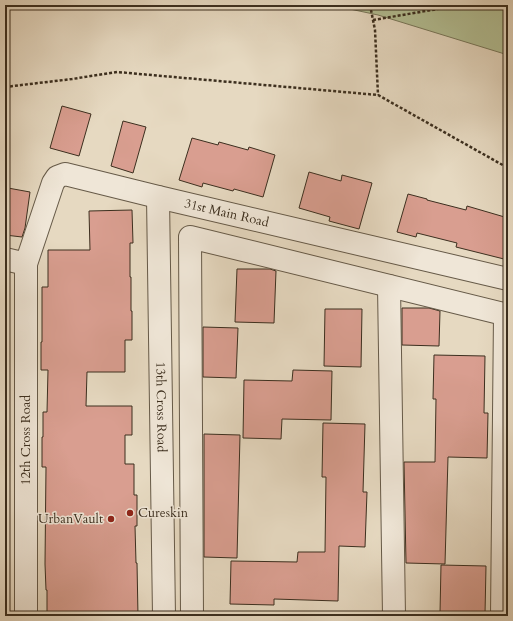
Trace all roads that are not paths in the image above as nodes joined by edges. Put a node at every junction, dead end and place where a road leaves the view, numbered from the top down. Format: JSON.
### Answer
{"nodes":[{"id":1,"x":158,"y":197,"type":"junction"},
{"id":2,"x":5,"y":259,"type":"edge"},
{"id":3,"x":26,"y":264,"type":"junction"},
{"id":4,"x":508,"y":279,"type":"edge"},
{"id":5,"x":389,"y":286,"type":"junction"},
{"id":6,"x":506,"y":315,"type":"edge"},
{"id":7,"x":26,"y":616,"type":"edge"},
{"id":8,"x":164,"y":616,"type":"edge"},
{"id":9,"x":192,"y":616,"type":"edge"},
{"id":10,"x":394,"y":616,"type":"edge"},
{"id":11,"x":502,"y":616,"type":"edge"}],
"edges":[{"from":1,"to":3,"type":"street","name":"31st Main Road"},
{"from":1,"to":4,"type":"street","name":"31st Main Road"},
{"from":1,"to":8,"type":"street","name":"13th Cross Road"},
{"from":2,"to":3,"type":"street"},
{"from":3,"to":7,"type":"street","name":"12th Cross Road"},
{"from":5,"to":6,"type":"street"},
{"from":5,"to":9,"type":"street"},
{"from":5,"to":10,"type":"street"},
{"from":6,"to":11,"type":"street"}]}
